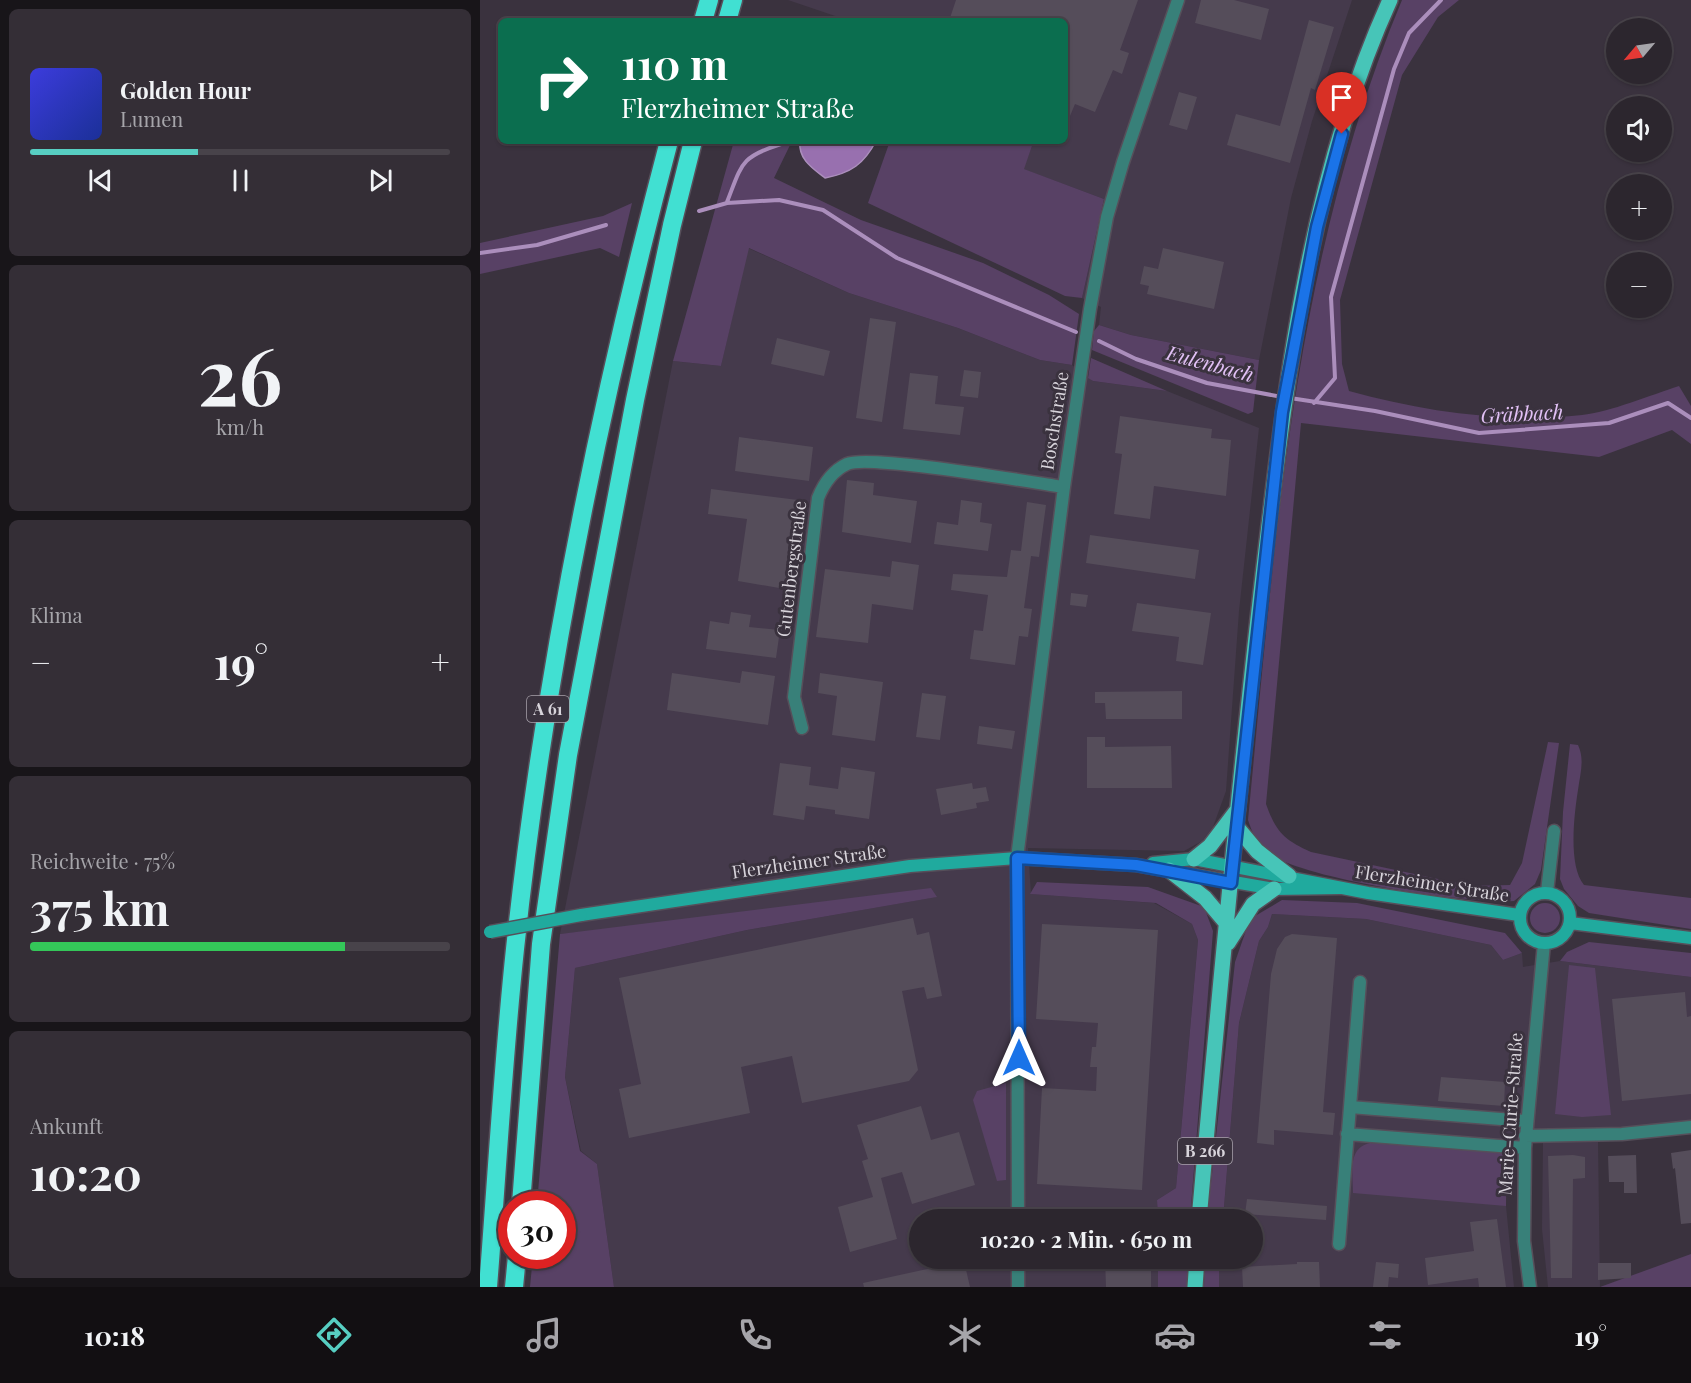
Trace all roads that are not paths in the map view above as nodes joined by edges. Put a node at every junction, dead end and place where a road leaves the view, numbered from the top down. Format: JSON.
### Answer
{"nodes":[{"id":1,"x":709,"y":0,"type":"edge"},
{"id":2,"x":733,"y":0,"type":"edge"},
{"id":3,"x":1178,"y":0,"type":"edge"},
{"id":4,"x":1390,"y":0,"type":"edge"},
{"id":5,"x":704,"y":18,"type":"edge"},
{"id":6,"x":728,"y":18,"type":"edge"},
{"id":7,"x":668,"y":144,"type":"edge"},
{"id":8,"x":692,"y":144,"type":"edge"},
{"id":9,"x":1064,"y":487,"type":"junction"},
{"id":10,"x":802,"y":728,"type":"dead end"},
{"id":11,"x":1238,"y":809,"type":"junction"},
{"id":12,"x":1236,"y":826,"type":"junction"},
{"id":13,"x":1554,"y":831,"type":"dead end"},
{"id":14,"x":1017,"y":858,"type":"junction"},
{"id":15,"x":1194,"y":859,"type":"junction"},
{"id":16,"x":1136,"y":865,"type":"junction"},
{"id":17,"x":1233,"y":866,"type":"junction"},
{"id":18,"x":1169,"y":870,"type":"junction"},
{"id":19,"x":1289,"y":876,"type":"junction"},
{"id":20,"x":1231,"y":883,"type":"junction"},
{"id":21,"x":1340,"y":888,"type":"junction"},
{"id":22,"x":1274,"y":889,"type":"junction"},
{"id":23,"x":1547,"y":892,"type":"junction"},
{"id":24,"x":1519,"y":915,"type":"junction"},
{"id":25,"x":1570,"y":923,"type":"junction"},
{"id":26,"x":1227,"y":924,"type":"junction"},
{"id":27,"x":485,"y":932,"type":"edge"},
{"id":28,"x":1691,"y":938,"type":"edge"},
{"id":29,"x":1544,"y":943,"type":"junction"},
{"id":30,"x":1225,"y":949,"type":"junction"},
{"id":31,"x":1360,"y":982,"type":"dead end"},
{"id":32,"x":1350,"y":1107,"type":"junction"},
{"id":33,"x":1526,"y":1120,"type":"junction"},
{"id":34,"x":1691,"y":1127,"type":"edge"},
{"id":35,"x":1347,"y":1134,"type":"junction"},
{"id":36,"x":1525,"y":1142,"type":"junction"},
{"id":37,"x":522,"y":1191,"type":"edge"},
{"id":38,"x":1018,"y":1209,"type":"edge"},
{"id":39,"x":1200,"y":1209,"type":"edge"},
{"id":40,"x":1339,"y":1244,"type":"dead end"},
{"id":41,"x":516,"y":1269,"type":"edge"},
{"id":42,"x":1018,"y":1269,"type":"edge"},
{"id":43,"x":1196,"y":1269,"type":"edge"},
{"id":44,"x":488,"y":1287,"type":"edge"},
{"id":45,"x":514,"y":1287,"type":"edge"},
{"id":46,"x":1018,"y":1287,"type":"edge"},
{"id":47,"x":1195,"y":1287,"type":"edge"},
{"id":48,"x":1530,"y":1287,"type":"edge"}],
"edges":[{"from":1,"to":5,"type":"highway"},
{"from":2,"to":6,"type":"highway"},
{"from":3,"to":9,"type":"street","name":"Boschstraße"},
{"from":4,"to":11,"type":"main road","number":"B 266"},
{"from":7,"to":44,"type":"highway","number":"A 61"},
{"from":8,"to":37,"type":"highway","number":"A 61"},
{"from":9,"to":10,"type":"street","name":"Gutenbergstraße"},
{"from":9,"to":14,"type":"street","name":"Boschstraße"},
{"from":11,"to":12,"type":"main road","number":"B 266"},
{"from":11,"to":15,"type":"main road"},
{"from":12,"to":17,"type":"main road","number":"B 266"},
{"from":12,"to":19,"type":"main road"},
{"from":13,"to":23,"type":"street"},
{"from":14,"to":16,"type":"main road","name":"Flerzheimer Straße"},
{"from":14,"to":27,"type":"main road","name":"Flerzheimer Straße","bridge":true},
{"from":14,"to":38,"type":"street","name":"Boschstraße"},
{"from":15,"to":16,"type":"main road","name":"Flerzheimer Straße"},
{"from":15,"to":17,"type":"main road","name":"Flerzheimer Straße"},
{"from":16,"to":18,"type":"main road","name":"Flerzheimer Straße"},
{"from":17,"to":19,"type":"main road","name":"Flerzheimer Straße"},
{"from":17,"to":20,"type":"main road","number":"B 266"},
{"from":18,"to":20,"type":"main road","name":"Flerzheimer Straße"},
{"from":18,"to":26,"type":"main road"},
{"from":19,"to":21,"type":"main road","name":"Flerzheimer Straße"},
{"from":20,"to":22,"type":"main road","name":"Flerzheimer Straße"},
{"from":20,"to":26,"type":"main road","number":"B 266"},
{"from":21,"to":22,"type":"main road","name":"Flerzheimer Straße"},
{"from":21,"to":24,"type":"main road","name":"Flerzheimer Straße"},
{"from":22,"to":30,"type":"main road"},
{"from":23,"to":24,"type":"main road","name":"Flerzheimer Straße"},
{"from":23,"to":25,"type":"main road"},
{"from":24,"to":29,"type":"main road","name":"Flerzheimer Straße"},
{"from":25,"to":28,"type":"main road"},
{"from":25,"to":29,"type":"main road"},
{"from":26,"to":30,"type":"main road","number":"B 266"},
{"from":29,"to":33,"type":"street","name":"Marie-Curie-Straße"},
{"from":30,"to":39,"type":"main road","number":"B 266"},
{"from":31,"to":32,"type":"street"},
{"from":32,"to":33,"type":"street"},
{"from":32,"to":35,"type":"street"},
{"from":33,"to":36,"type":"street","name":"Marie-Curie-Straße"},
{"from":34,"to":36,"type":"street"},
{"from":35,"to":36,"type":"street"},
{"from":35,"to":40,"type":"street"},
{"from":36,"to":48,"type":"street","name":"Marie-Curie-Straße"},
{"from":41,"to":45,"type":"highway"},
{"from":42,"to":46,"type":"street"},
{"from":43,"to":47,"type":"main road"}]}
